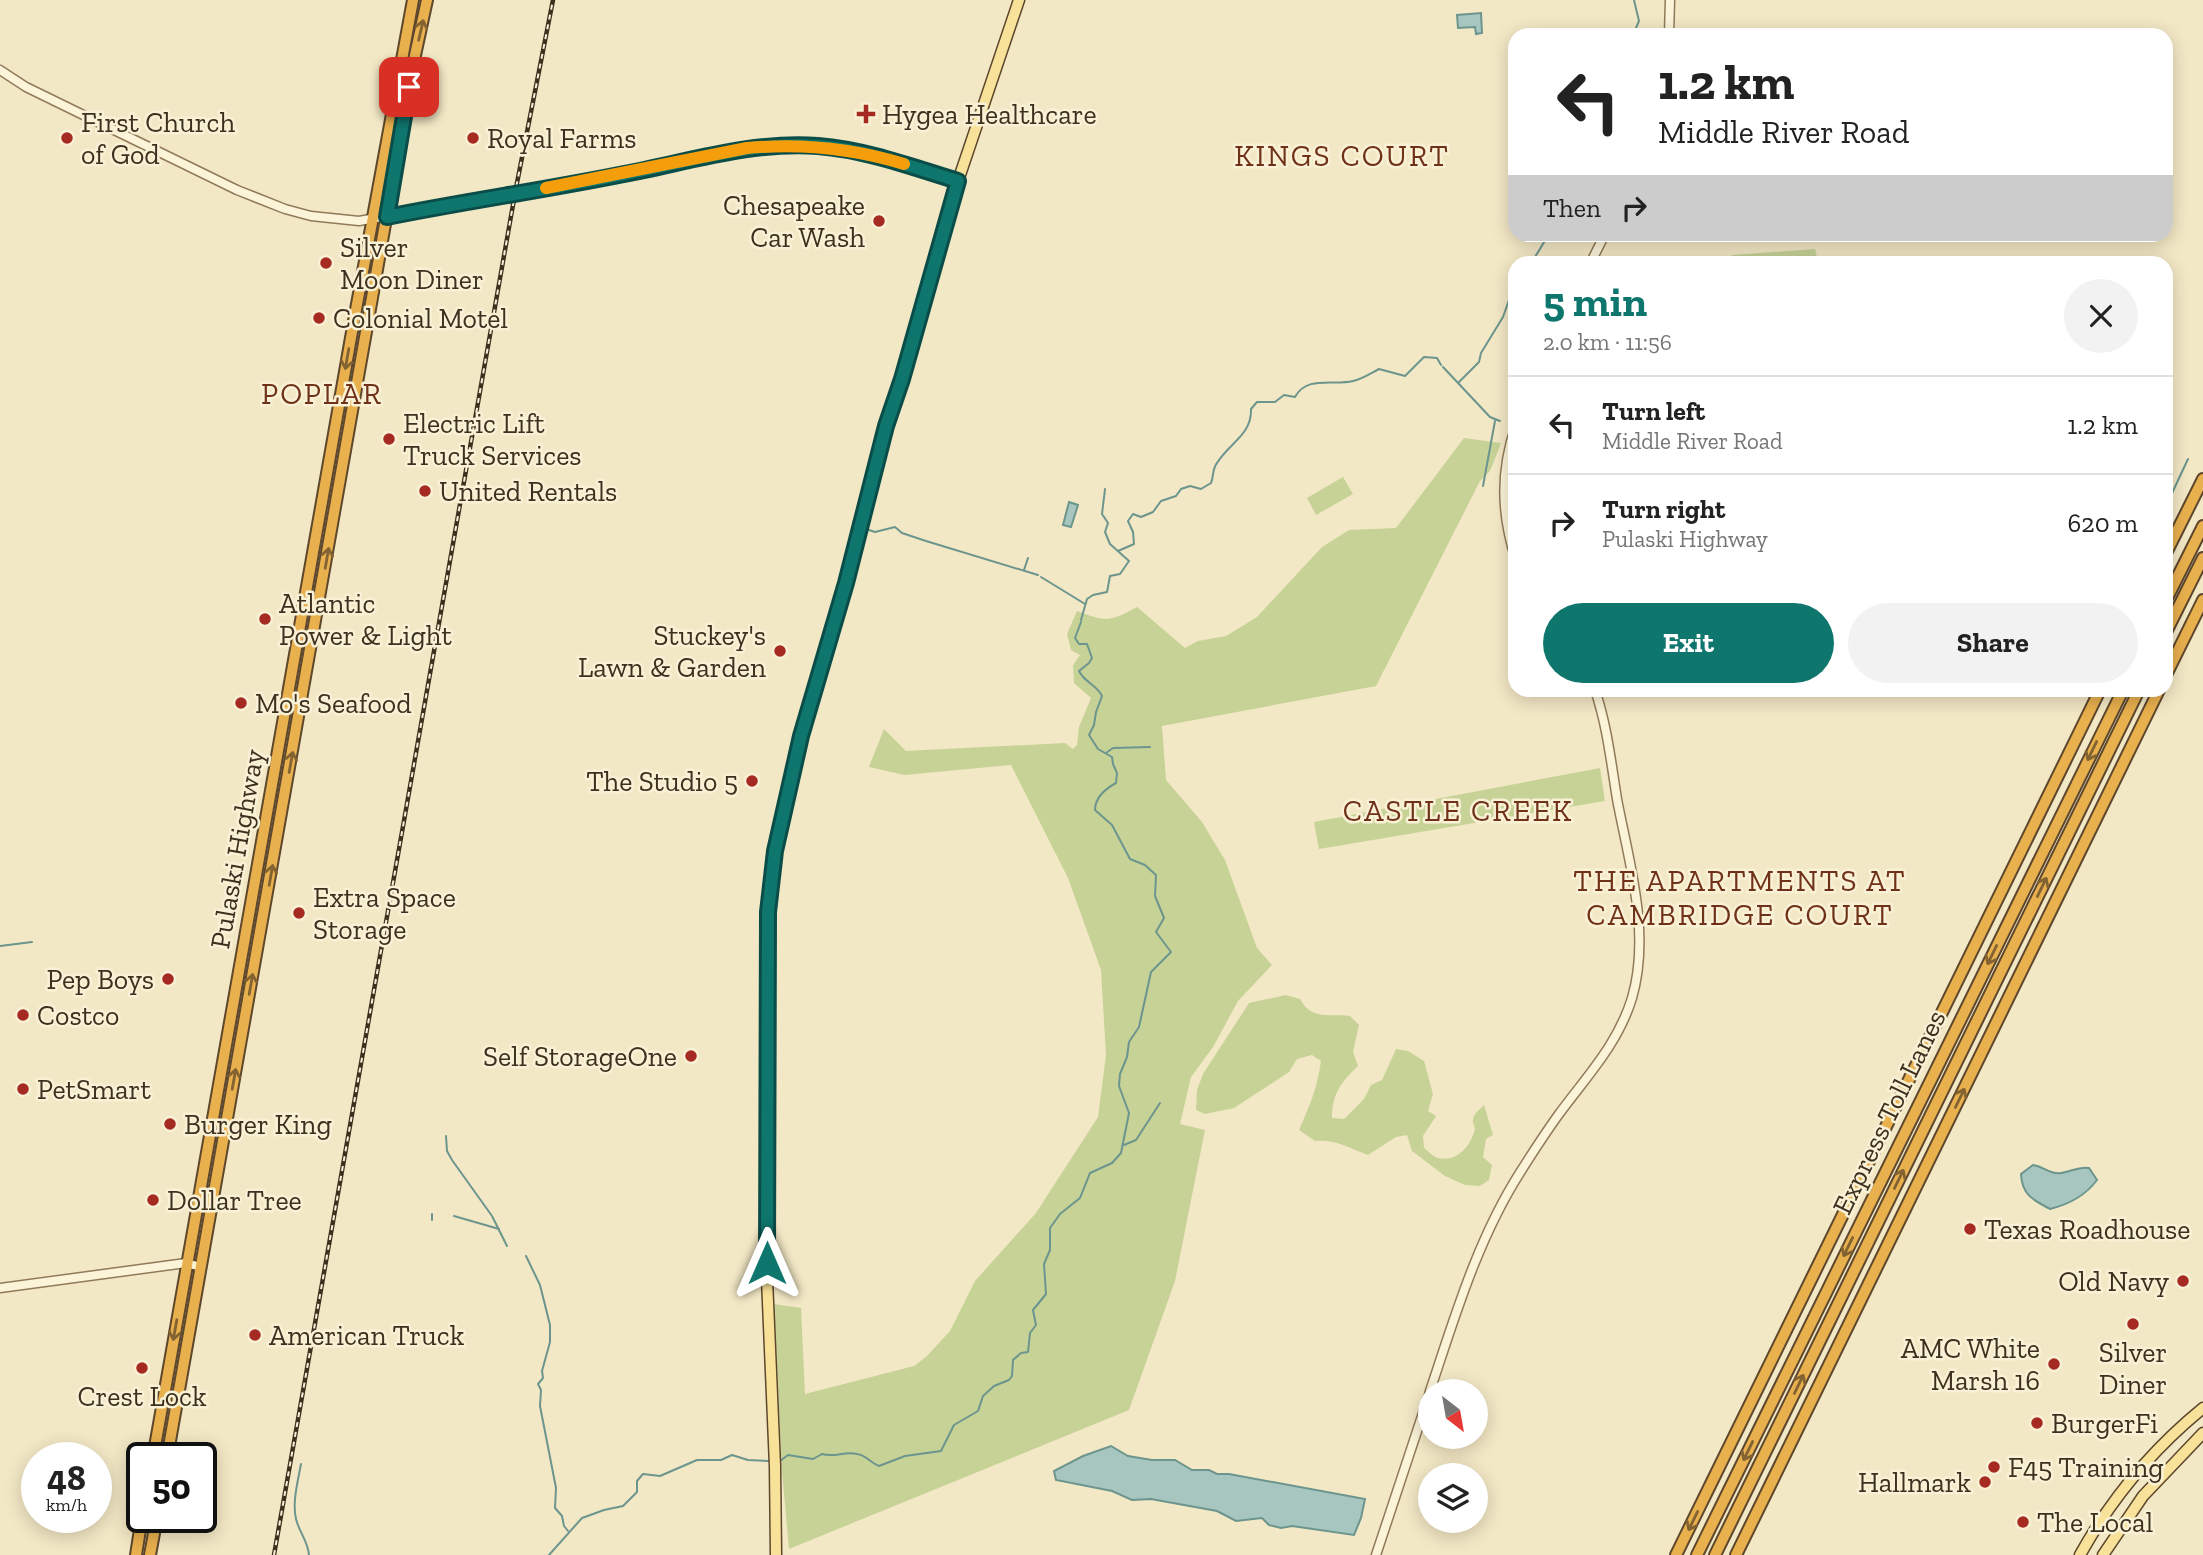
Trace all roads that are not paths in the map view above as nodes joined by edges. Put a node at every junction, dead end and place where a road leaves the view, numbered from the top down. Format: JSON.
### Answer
{"nodes":[{"id":1,"x":413,"y":0,"type":"edge"},
{"id":2,"x":427,"y":0,"type":"edge"},
{"id":3,"x":1019,"y":0,"type":"edge"},
{"id":4,"x":1670,"y":0,"type":"edge"},
{"id":5,"x":1669,"y":28,"type":"edge"},
{"id":6,"x":0,"y":70,"type":"edge"},
{"id":7,"x":958,"y":181,"type":"junction"},
{"id":8,"x":387,"y":217,"type":"junction"},
{"id":9,"x":372,"y":219,"type":"junction"},
{"id":10,"x":1508,"y":453,"type":"edge"},
{"id":11,"x":2203,"y":479,"type":"edge"},
{"id":12,"x":2203,"y":526,"type":"edge"},
{"id":13,"x":1508,"y":532,"type":"edge"},
{"id":14,"x":2173,"y":539,"type":"edge"},
{"id":15,"x":2203,"y":558,"type":"edge"},
{"id":16,"x":2173,"y":586,"type":"edge"},
{"id":17,"x":2203,"y":600,"type":"edge"},
{"id":18,"x":2173,"y":618,"type":"edge"},
{"id":19,"x":2173,"y":661,"type":"edge"},
{"id":20,"x":1597,"y":697,"type":"edge"},
{"id":21,"x":2097,"y":697,"type":"edge"},
{"id":22,"x":2120,"y":697,"type":"edge"},
{"id":23,"x":2135,"y":697,"type":"edge"},
{"id":24,"x":2156,"y":697,"type":"edge"},
{"id":25,"x":186,"y":1263,"type":"junction"},
{"id":26,"x":201,"y":1267,"type":"junction"},
{"id":27,"x":0,"y":1287,"type":"edge"},
{"id":28,"x":1434,"y":1379,"type":"edge"},
{"id":29,"x":2203,"y":1408,"type":"edge"},
{"id":30,"x":1418,"y":1428,"type":"edge"},
{"id":31,"x":2203,"y":1433,"type":"edge"},
{"id":32,"x":2168,"y":1440,"type":"junction"},
{"id":33,"x":156,"y":1442,"type":"edge"},
{"id":34,"x":170,"y":1442,"type":"edge"},
{"id":35,"x":2174,"y":1461,"type":"junction"},
{"id":36,"x":139,"y":1533,"type":"edge"},
{"id":37,"x":154,"y":1533,"type":"edge"},
{"id":38,"x":136,"y":1555,"type":"edge"},
{"id":39,"x":150,"y":1555,"type":"edge"},
{"id":40,"x":776,"y":1555,"type":"edge"},
{"id":41,"x":1376,"y":1555,"type":"edge"},
{"id":42,"x":1676,"y":1555,"type":"edge"},
{"id":43,"x":1697,"y":1555,"type":"edge"},
{"id":44,"x":1715,"y":1555,"type":"edge"},
{"id":45,"x":1736,"y":1555,"type":"edge"},
{"id":46,"x":2080,"y":1555,"type":"edge"},
{"id":47,"x":2103,"y":1555,"type":"edge"}],
"edges":[{"from":1,"to":9,"type":"highway","name":"Pulaski Highway"},
{"from":8,"to":2,"type":"highway","name":"Pulaski Highway","one_way":true},
{"from":3,"to":7,"type":"main road"},
{"from":4,"to":5,"type":"street"},
{"from":6,"to":9,"type":"street"},
{"from":7,"to":8,"type":"street","bridge":true},
{"from":7,"to":40,"type":"main road"},
{"from":8,"to":9,"type":"street"},
{"from":26,"to":8,"type":"highway","name":"Pulaski Highway","one_way":true},
{"from":9,"to":25,"type":"highway","name":"Pulaski Highway","one_way":true},
{"from":10,"to":13,"type":"street"},
{"from":11,"to":14,"type":"highway"},
{"from":12,"to":16,"type":"highway"},
{"from":15,"to":18,"type":"highway"},
{"from":17,"to":19,"type":"highway"},
{"from":20,"to":28,"type":"street"},
{"from":21,"to":42,"type":"highway","one_way":true},
{"from":22,"to":43,"type":"highway","name":"Express Toll Lanes","one_way":true},
{"from":44,"to":23,"type":"highway","name":"Express Toll Lanes","one_way":true},
{"from":45,"to":24,"type":"highway","one_way":true},
{"from":25,"to":26,"type":"street"},
{"from":25,"to":27,"type":"street"},
{"from":25,"to":33,"type":"highway","name":"Pulaski Highway","one_way":true},
{"from":26,"to":34,"type":"highway","name":"Pulaski Highway"},
{"from":29,"to":32,"type":"main road"},
{"from":30,"to":41,"type":"street"},
{"from":31,"to":35,"type":"main road"},
{"from":32,"to":35,"type":"main road"},
{"from":32,"to":46,"type":"main road"},
{"from":35,"to":47,"type":"main road"},
{"from":36,"to":38,"type":"highway"},
{"from":37,"to":39,"type":"highway"}]}
